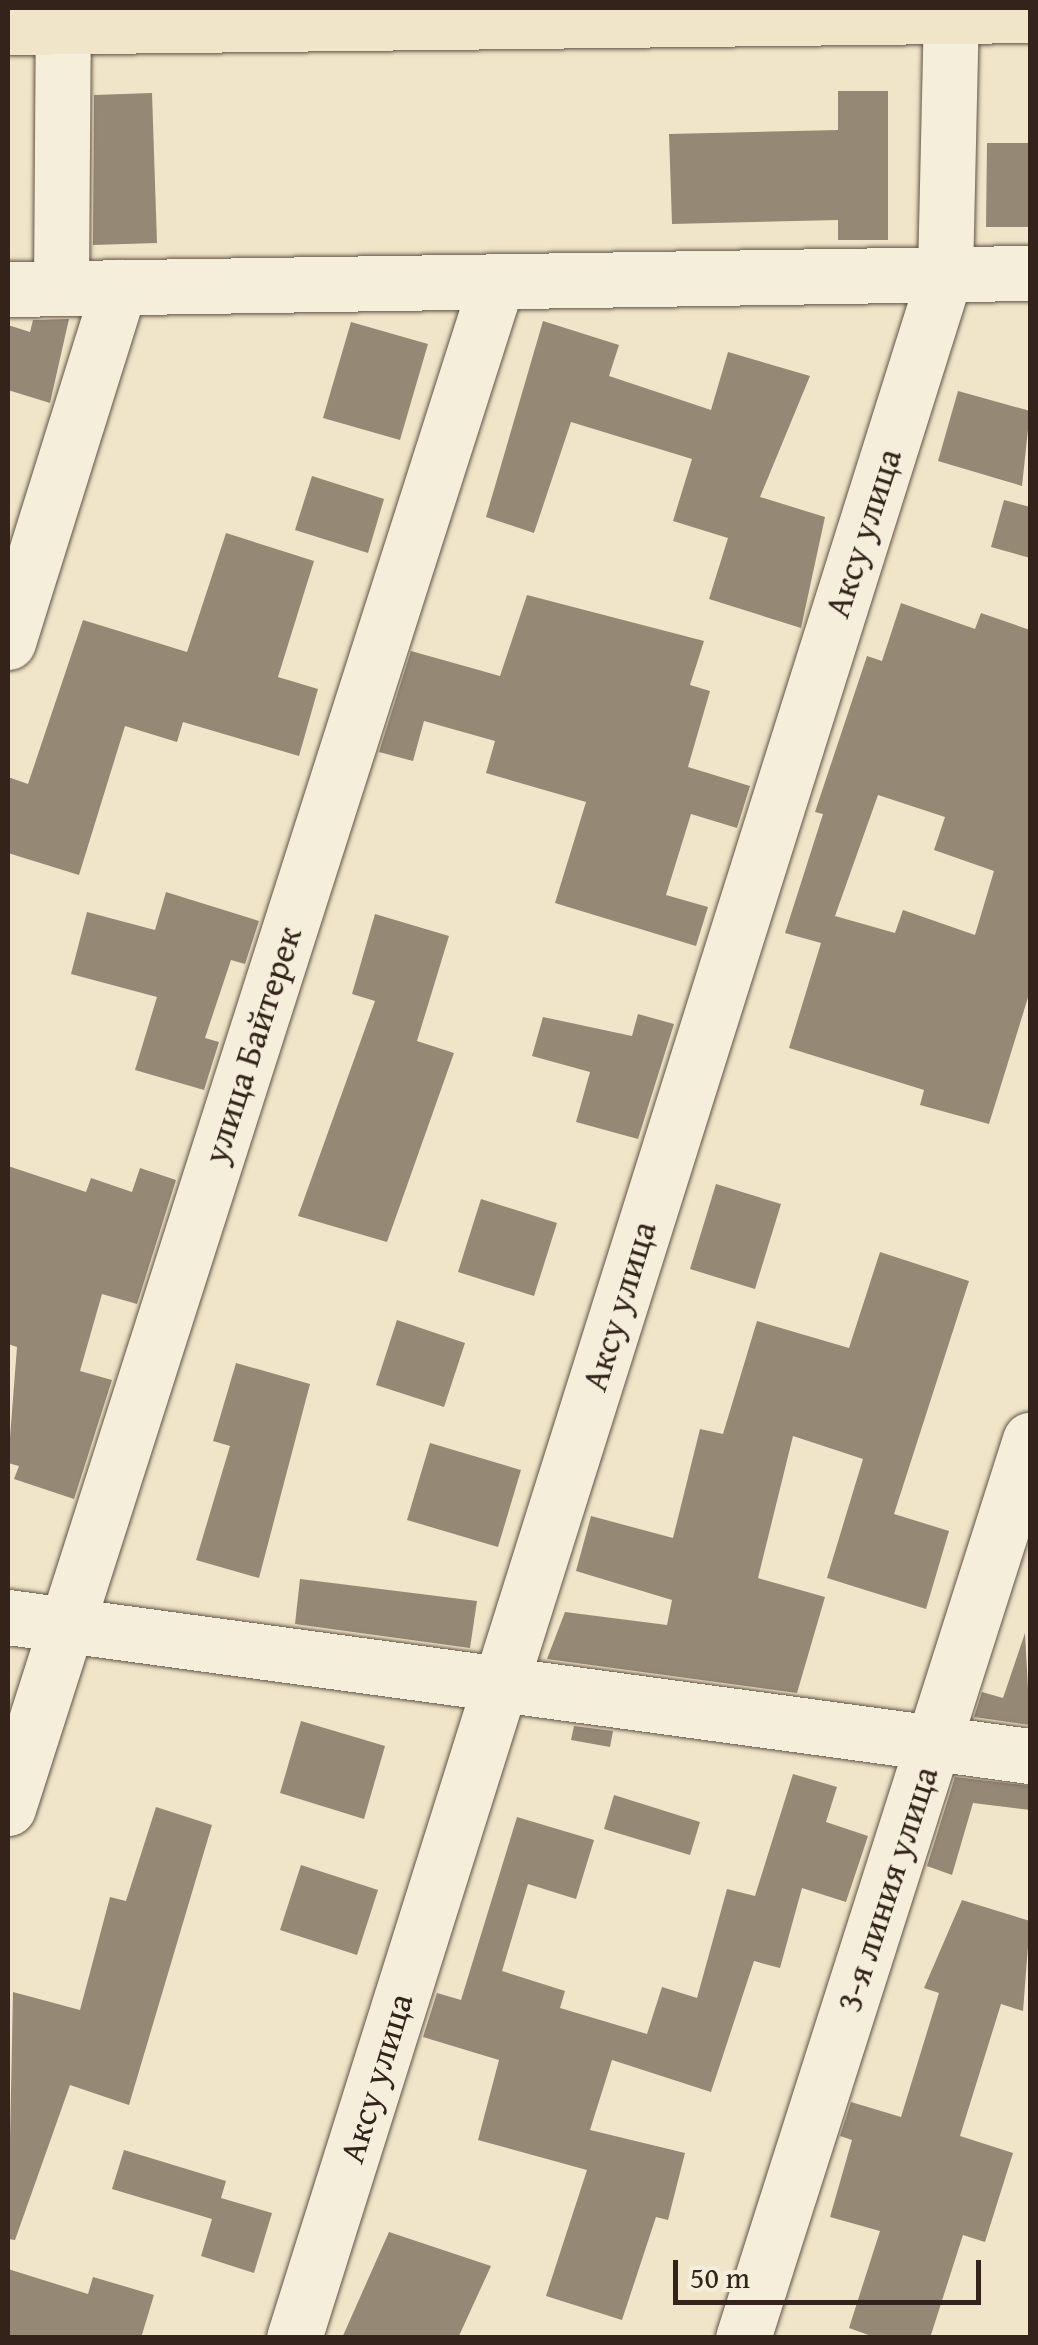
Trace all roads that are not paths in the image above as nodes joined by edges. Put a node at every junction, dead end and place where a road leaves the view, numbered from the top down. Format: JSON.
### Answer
{"nodes":[{"id":1,"x":507,"y":14,"type":"edge"},
{"id":2,"x":1030,"y":15,"type":"edge"},
{"id":3,"x":952,"y":16,"type":"junction"},
{"id":4,"x":62,"y":17,"type":"edge"},
{"id":5,"x":8,"y":27,"type":"edge"},
{"id":6,"x":1030,"y":273,"type":"edge"},
{"id":7,"x":945,"y":274,"type":"junction"},
{"id":8,"x":497,"y":281,"type":"junction"},
{"id":9,"x":119,"y":287,"type":"junction"},
{"id":10,"x":61,"y":288,"type":"junction"},
{"id":11,"x":8,"y":289,"type":"edge"},
{"id":12,"x":8,"y":642,"type":"edge"},
{"id":13,"x":1030,"y":1440,"type":"edge"},
{"id":14,"x":8,"y":1618,"type":"edge"},
{"id":15,"x":66,"y":1626,"type":"junction"},
{"id":16,"x":500,"y":1684,"type":"junction"},
{"id":17,"x":934,"y":1743,"type":"junction"},
{"id":18,"x":1030,"y":1756,"type":"edge"},
{"id":19,"x":8,"y":1808,"type":"edge"},
{"id":20,"x":294,"y":2338,"type":"edge"},
{"id":21,"x":743,"y":2338,"type":"edge"}],
"edges":[{"from":1,"to":3,"type":"main road"},
{"from":1,"to":4,"type":"main road"},
{"from":2,"to":3,"type":"main road"},
{"from":3,"to":7,"type":"street","name":"Аксу улица"},
{"from":4,"to":5,"type":"main road"},
{"from":4,"to":10,"type":"street"},
{"from":6,"to":7,"type":"street"},
{"from":7,"to":8,"type":"street"},
{"from":7,"to":16,"type":"street","name":"Аксу улица"},
{"from":8,"to":9,"type":"street"},
{"from":8,"to":15,"type":"street","name":"улица Байтерек"},
{"from":9,"to":10,"type":"street"},
{"from":9,"to":12,"type":"street"},
{"from":10,"to":11,"type":"street"},
{"from":13,"to":17,"type":"street","name":"3-я линия улица"},
{"from":14,"to":15,"type":"street"},
{"from":15,"to":16,"type":"street"},
{"from":15,"to":19,"type":"street","name":"улица Байтерек"},
{"from":16,"to":17,"type":"street"},
{"from":16,"to":20,"type":"street","name":"Аксу улица"},
{"from":17,"to":18,"type":"street"},
{"from":17,"to":21,"type":"street","name":"3-я линия улица"}]}
